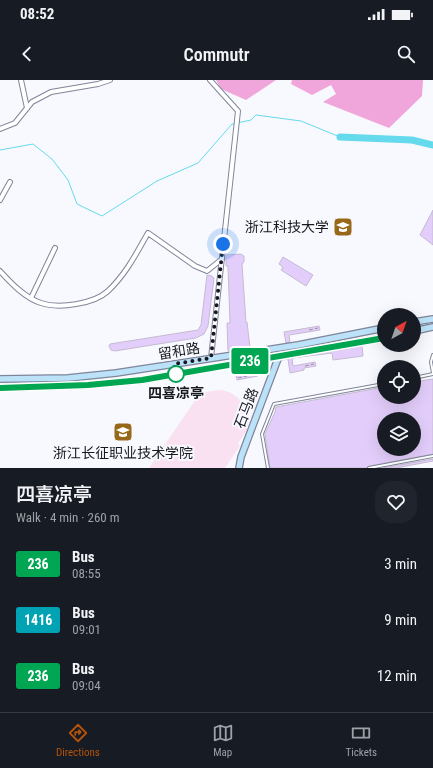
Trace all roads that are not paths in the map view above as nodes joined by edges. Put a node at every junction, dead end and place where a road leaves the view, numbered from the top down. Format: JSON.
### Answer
{"nodes":[{"id":1,"x":21,"y":80,"type":"edge"},
{"id":2,"x":110,"y":80,"type":"edge"},
{"id":3,"x":210,"y":80,"type":"edge"},
{"id":4,"x":27,"y":108,"type":"junction"},
{"id":5,"x":0,"y":129,"type":"edge"},
{"id":6,"x":10,"y":182,"type":"dead end"},
{"id":7,"x":0,"y":200,"type":"edge"},
{"id":8,"x":55,"y":248,"type":"dead end"},
{"id":9,"x":222,"y":259,"type":"junction"},
{"id":10,"x":0,"y":271,"type":"edge"},
{"id":11,"x":31,"y":298,"type":"junction"},
{"id":12,"x":433,"y":318,"type":"edge"},
{"id":13,"x":421,"y":321,"type":"edge"},
{"id":14,"x":433,"y":327,"type":"edge"},
{"id":15,"x":377,"y":329,"type":"edge"},
{"id":16,"x":421,"y":330,"type":"edge"},
{"id":17,"x":377,"y":339,"type":"edge"},
{"id":18,"x":433,"y":354,"type":"edge"},
{"id":19,"x":278,"y":356,"type":"junction"},
{"id":20,"x":211,"y":358,"type":"junction"},
{"id":21,"x":433,"y":373,"type":"edge"},
{"id":22,"x":421,"y":376,"type":"edge"},
{"id":23,"x":0,"y":379,"type":"edge"},
{"id":24,"x":377,"y":385,"type":"edge"},
{"id":25,"x":0,"y":388,"type":"edge"},
{"id":26,"x":433,"y":456,"type":"edge"},
{"id":27,"x":239,"y":468,"type":"edge"},
{"id":28,"x":268,"y":468,"type":"edge"},
{"id":29,"x":369,"y":468,"type":"edge"}],
"edges":[{"from":1,"to":4,"type":"street"},
{"from":2,"to":4,"type":"street"},
{"from":3,"to":9,"type":"street"},
{"from":4,"to":5,"type":"street"},
{"from":6,"to":7,"type":"street"},
{"from":8,"to":11,"type":"street"},
{"from":9,"to":11,"type":"street"},
{"from":9,"to":20,"type":"street"},
{"from":10,"to":11,"type":"street"},
{"from":12,"to":13,"type":"main road"},
{"from":14,"to":16,"type":"main road"},
{"from":15,"to":20,"type":"main road","name":"留和路"},
{"from":17,"to":19,"type":"main road","name":"留和路"},
{"from":18,"to":21,"type":"lane"},
{"from":19,"to":25,"type":"main road","name":"留和路"},
{"from":19,"to":27,"type":"main road","name":"石马路"},
{"from":20,"to":23,"type":"main road","name":"留和路"},
{"from":21,"to":22,"type":"lane"},
{"from":24,"to":28,"type":"lane"},
{"from":26,"to":29,"type":"lane"}]}
